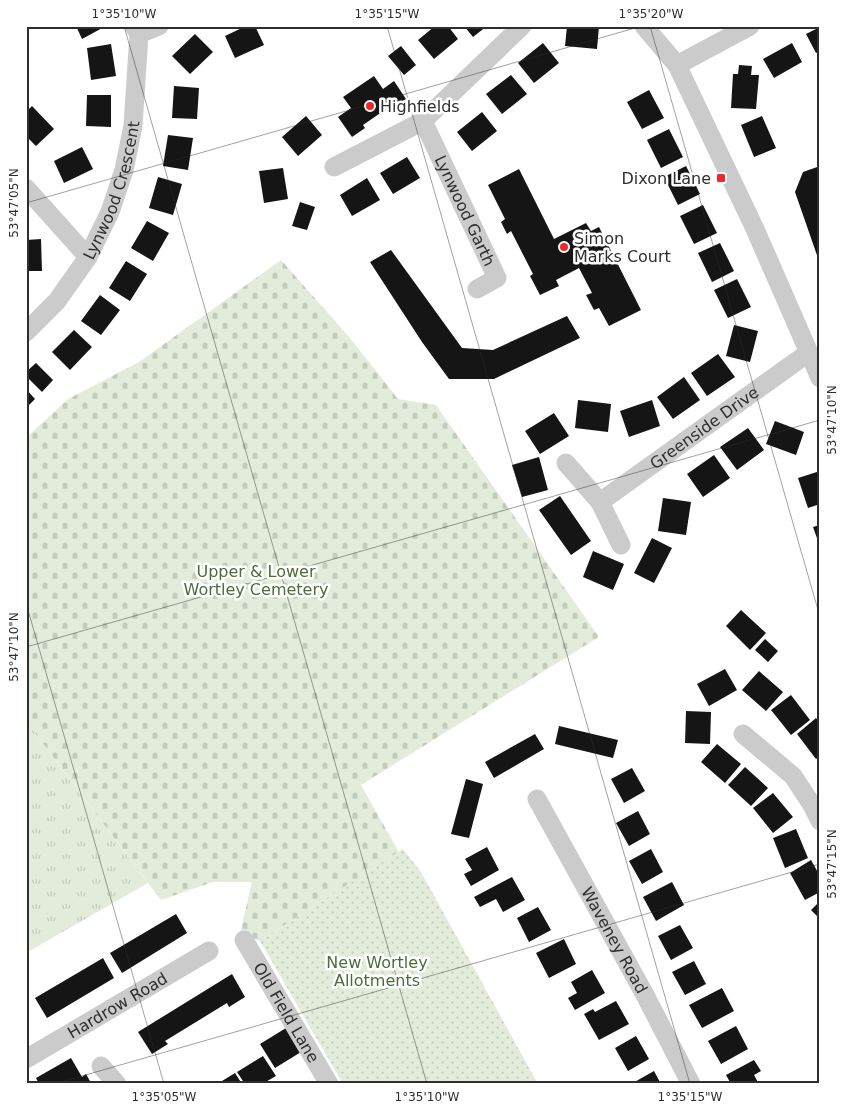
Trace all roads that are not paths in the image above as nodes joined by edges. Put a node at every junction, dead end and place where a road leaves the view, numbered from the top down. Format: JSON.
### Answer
{"nodes":[{"id":1,"x":159,"y":26,"type":"edge"},
{"id":2,"x":522,"y":26,"type":"edge"},
{"id":3,"x":644,"y":26,"type":"edge"},
{"id":4,"x":750,"y":26,"type":"edge"},
{"id":5,"x":136,"y":30,"type":"edge"},
{"id":6,"x":677,"y":65,"type":"junction"},
{"id":7,"x":423,"y":121,"type":"junction"},
{"id":8,"x":334,"y":167,"type":"dead end"},
{"id":9,"x":26,"y":188,"type":"edge"},
{"id":10,"x":88,"y":257,"type":"junction"},
{"id":11,"x":477,"y":289,"type":"dead end"},
{"id":12,"x":26,"y":332,"type":"edge"},
{"id":13,"x":808,"y":353,"type":"junction"},
{"id":14,"x":820,"y":378,"type":"edge"},
{"id":15,"x":566,"y":463,"type":"dead end"},
{"id":16,"x":600,"y":502,"type":"junction"},
{"id":17,"x":621,"y":545,"type":"dead end"},
{"id":18,"x":743,"y":734,"type":"dead end"},
{"id":19,"x":537,"y":799,"type":"dead end"},
{"id":20,"x":820,"y":821,"type":"edge"},
{"id":21,"x":244,"y":940,"type":"dead end"},
{"id":22,"x":209,"y":951,"type":"dead end"},
{"id":23,"x":26,"y":1059,"type":"edge"},
{"id":24,"x":101,"y":1066,"type":"dead end"},
{"id":25,"x":117,"y":1084,"type":"edge"},
{"id":26,"x":329,"y":1084,"type":"edge"},
{"id":27,"x":691,"y":1084,"type":"edge"}],
"edges":[{"from":1,"to":5,"type":"street"},
{"from":2,"to":7,"type":"street"},
{"from":3,"to":6,"type":"street"},
{"from":4,"to":6,"type":"street"},
{"from":5,"to":10,"type":"street","name":"Lynwood Crescent"},
{"from":6,"to":13,"type":"street"},
{"from":7,"to":8,"type":"street"},
{"from":7,"to":11,"type":"street","name":"Lynwood Garth"},
{"from":9,"to":10,"type":"street"},
{"from":10,"to":12,"type":"street","name":"Lynwood Crescent"},
{"from":13,"to":14,"type":"street"},
{"from":13,"to":16,"type":"street","name":"Greenside Drive"},
{"from":15,"to":16,"type":"street"},
{"from":16,"to":17,"type":"street"},
{"from":18,"to":20,"type":"street"},
{"from":19,"to":27,"type":"street","name":"Waveney Road"},
{"from":21,"to":26,"type":"street","name":"Old Field Lane"},
{"from":22,"to":23,"type":"street","name":"Hardrow Road"},
{"from":24,"to":25,"type":"street"}]}
